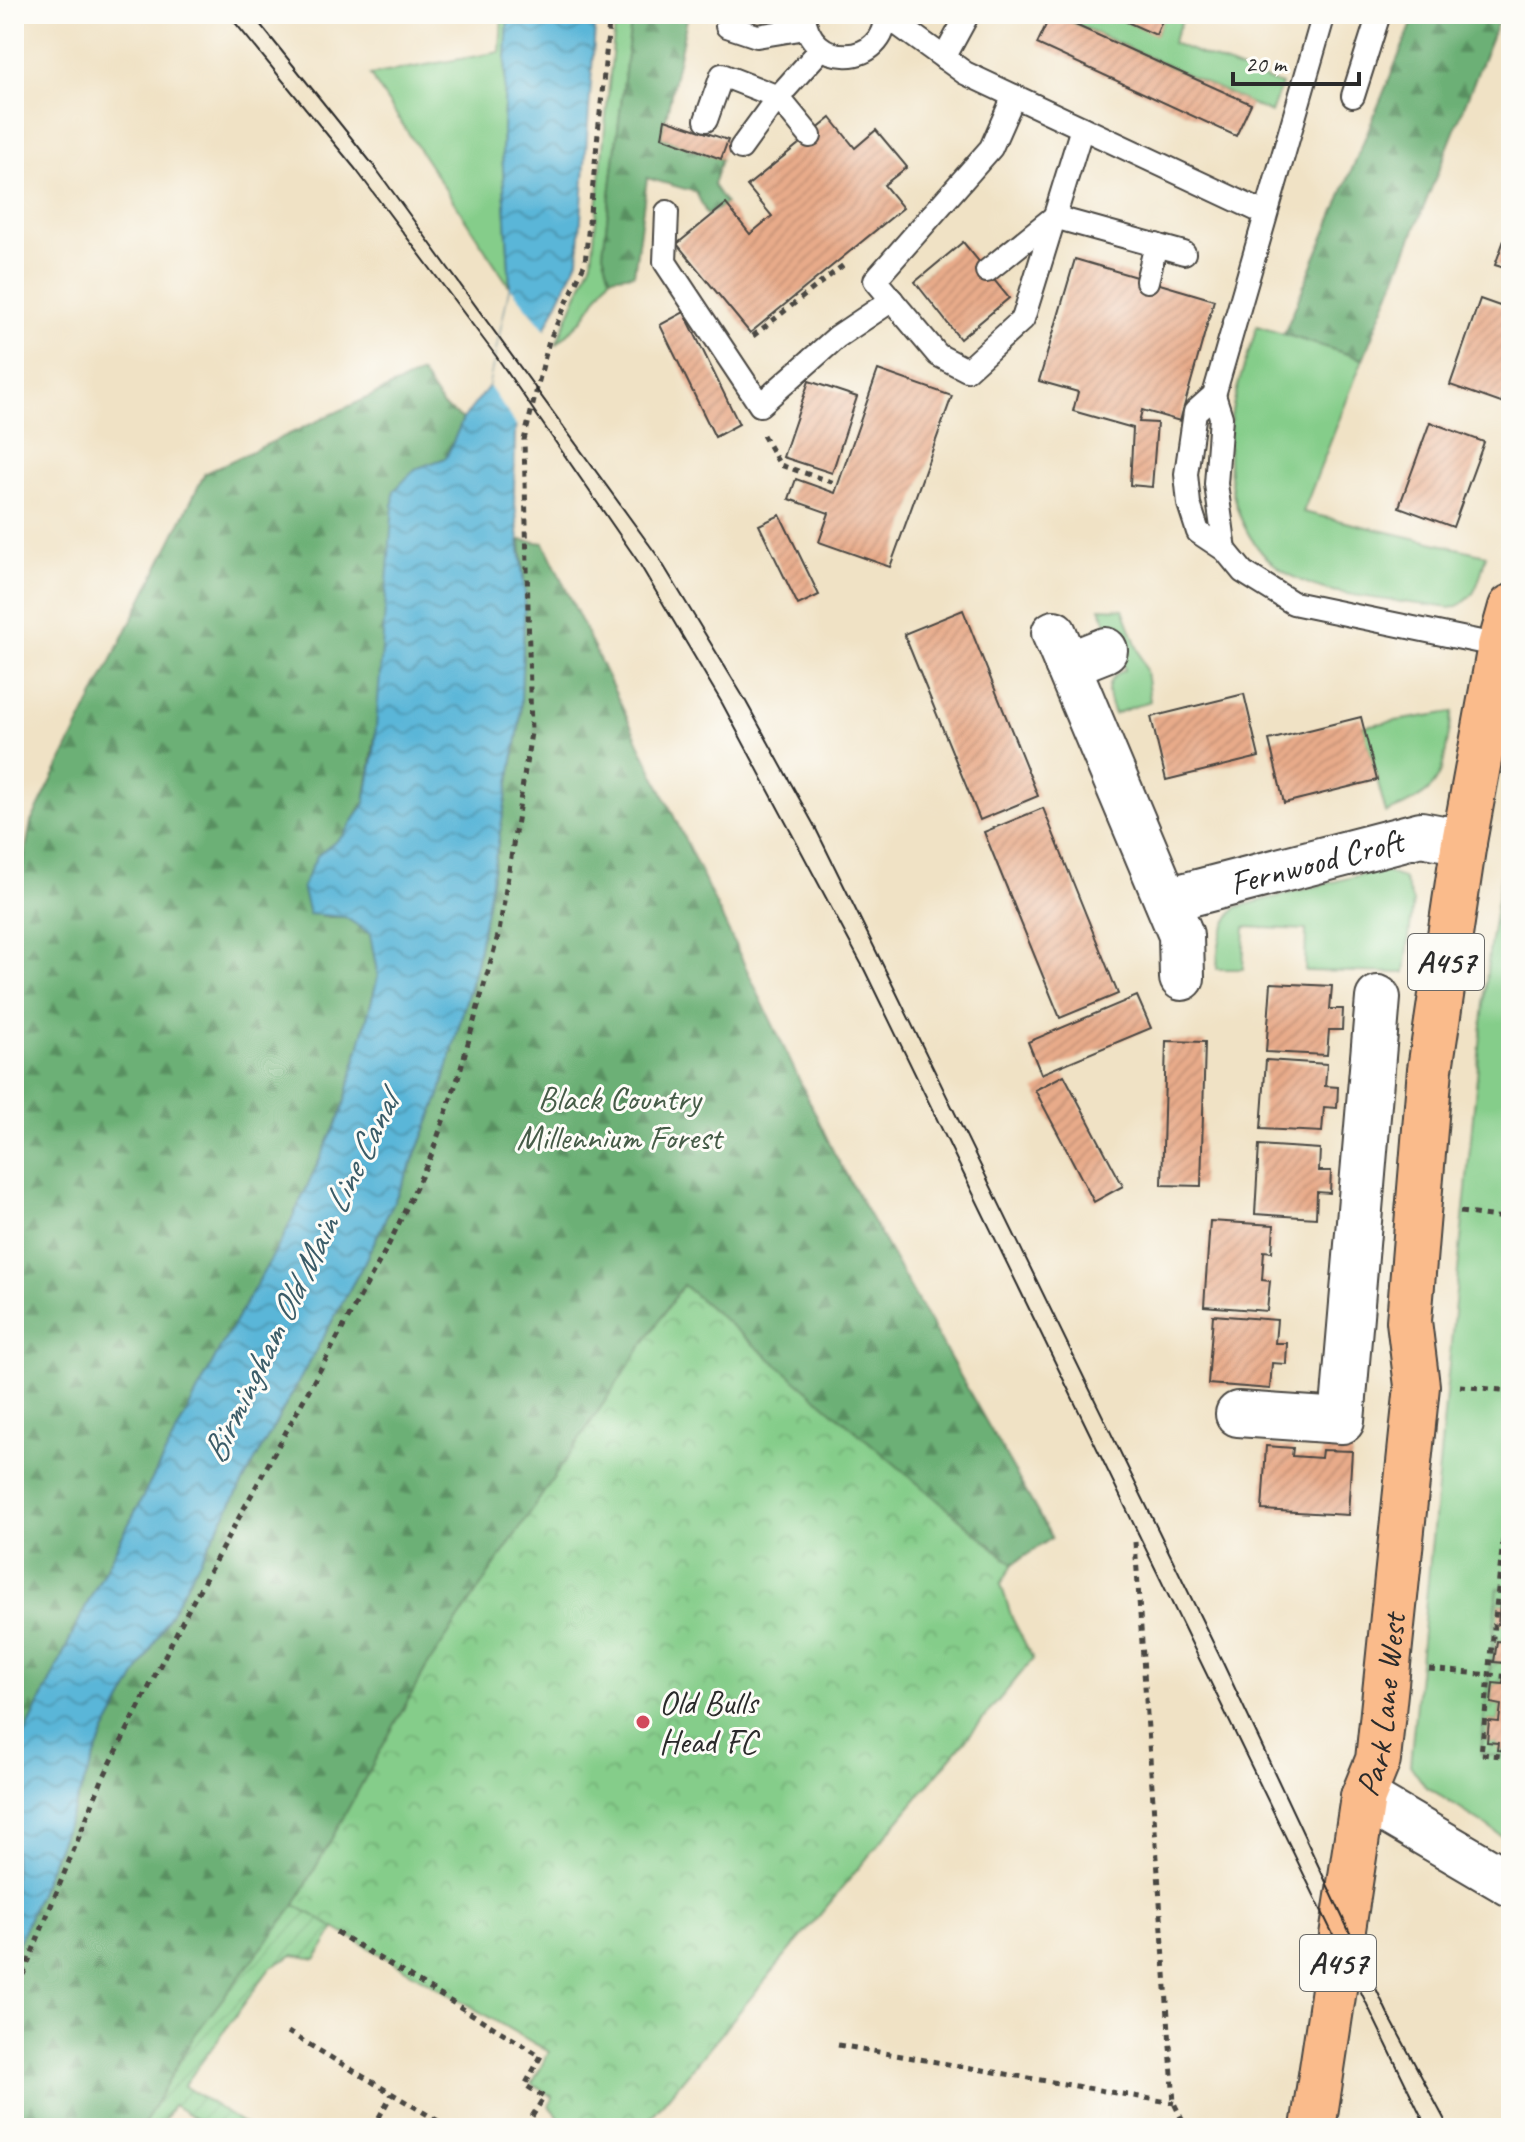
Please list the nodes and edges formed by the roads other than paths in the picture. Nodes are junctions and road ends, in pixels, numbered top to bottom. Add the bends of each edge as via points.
1 (968, 14) edge
2 (1324, 14) edge
3 (1379, 14) edge
4 (885, 15) edge
5 (805, 21) edge
6 (727, 26) dead end
7 (821, 49) junction
8 (944, 58) junction
9 (1014, 96) junction
10 (1353, 96) dead end
11 (778, 97) junction
12 (706, 120) dead end
13 (1082, 128) junction
14 (810, 136) dead end
15 (741, 148) dead end
16 (667, 212) dead end
17 (1264, 213) junction
18 (1054, 217) junction
19 (1156, 245) junction
20 (1184, 253) dead end
21 (987, 271) dead end
22 (1147, 281) dead end
23 (892, 300) junction
24 (1214, 395) junction
25 (1225, 550) junction
26 (1505, 627) edge
27 (1076, 649) dead end
28 (1499, 718) edge
29 (1464, 842) junction
30 (1167, 900) junction
31 (1182, 978) dead end
32 (1378, 998) dead end
33 (1372, 1064) junction
34 (1430, 1069) junction
35 (1351, 1318) junction
36 (1409, 1321) junction
37 (1238, 1414) dead end
38 (1363, 1797) junction
39 (1511, 1884) edge
40 (1313, 2128) edge

1 - 8 lane
2 - 17 lane
3 - 10 lane
4 - 7 lane via 880,36 859,54
4 - 8 lane
5 - 6 lane via 757,36
5 - 7 lane
7 - 11 lane
8 - 9 lane
9 - 13 lane
9 - 23 lane via 991,148 875,280
11 - 12 lane via 722,75
11 - 14 lane
11 - 15 lane
13 - 17 lane
13 - 18 lane
16 - 23 lane via 665,262 760,405 837,337
17 - 24 lane
18 - 19 lane
18 - 21 lane
18 - 23 lane via 1023,319 967,370 938,355
19 - 20 lane
19 - 22 lane
24 - 25 lane via 1221,417 1216,484
24 - 25 lane via 1195,412 1186,474 1198,532
25 - 26 lane via 1243,572 1293,603
26 - 28 main road, Park Lane West / A457
27 - 30 street
28 - 29 main road, Park Lane West / A457
29 - 30 street, Fernwood Croft via 1421,834
29 - 34 main road, Park Lane West / A457
30 - 31 street via 1181,935
32 - 33 street
33 - 34 street
33 - 35 street
34 - 36 main road, Park Lane West / A457
35 - 36 street
35 - 37 street via 1342,1421
36 - 38 main road, Park Lane West / A457 via 1387,1382 1350,1754
38 - 39 street
38 - 40 main road, A457

